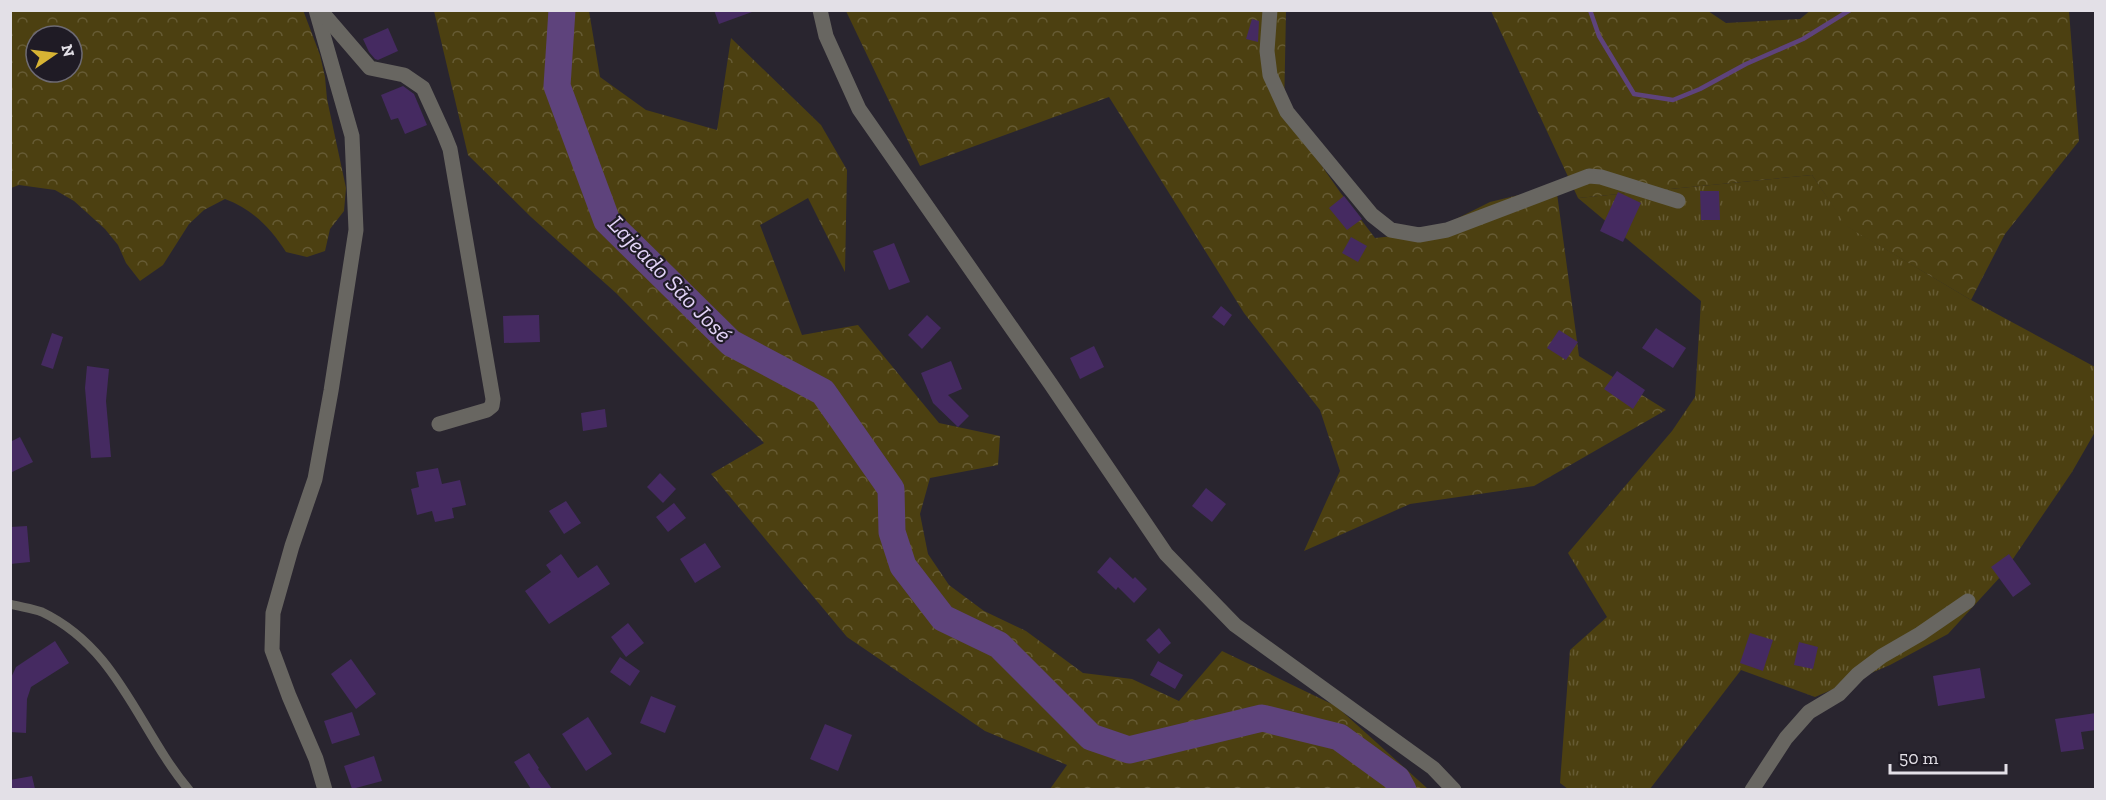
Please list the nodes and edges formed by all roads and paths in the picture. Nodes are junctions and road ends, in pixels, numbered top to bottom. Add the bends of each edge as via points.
1 (318, 10) edge
2 (820, 10) edge
3 (1270, 10) edge
4 (1678, 201) dead end
5 (439, 424) dead end
6 (1968, 601) dead end
7 (10, 604) edge
8 (189, 789) edge
9 (325, 789) edge
10 (1454, 789) edge
11 (1752, 789) edge

1 - 5 street via 370,68 404,75 423,88 450,149 493,399 487,410
1 - 9 street via 352,136 356,230 315,479 273,613 272,650
2 - 10 street via 826,36 860,109 1166,554 1236,625 1424,761
3 - 4 street via 1270,75 1287,112 1372,215 1391,230 1419,236 1447,230 1589,176
6 - 11 street via 1882,656 1839,694 1809,712 1786,738
7 - 8 lane via 40,611 77,633 115,674 173,770

